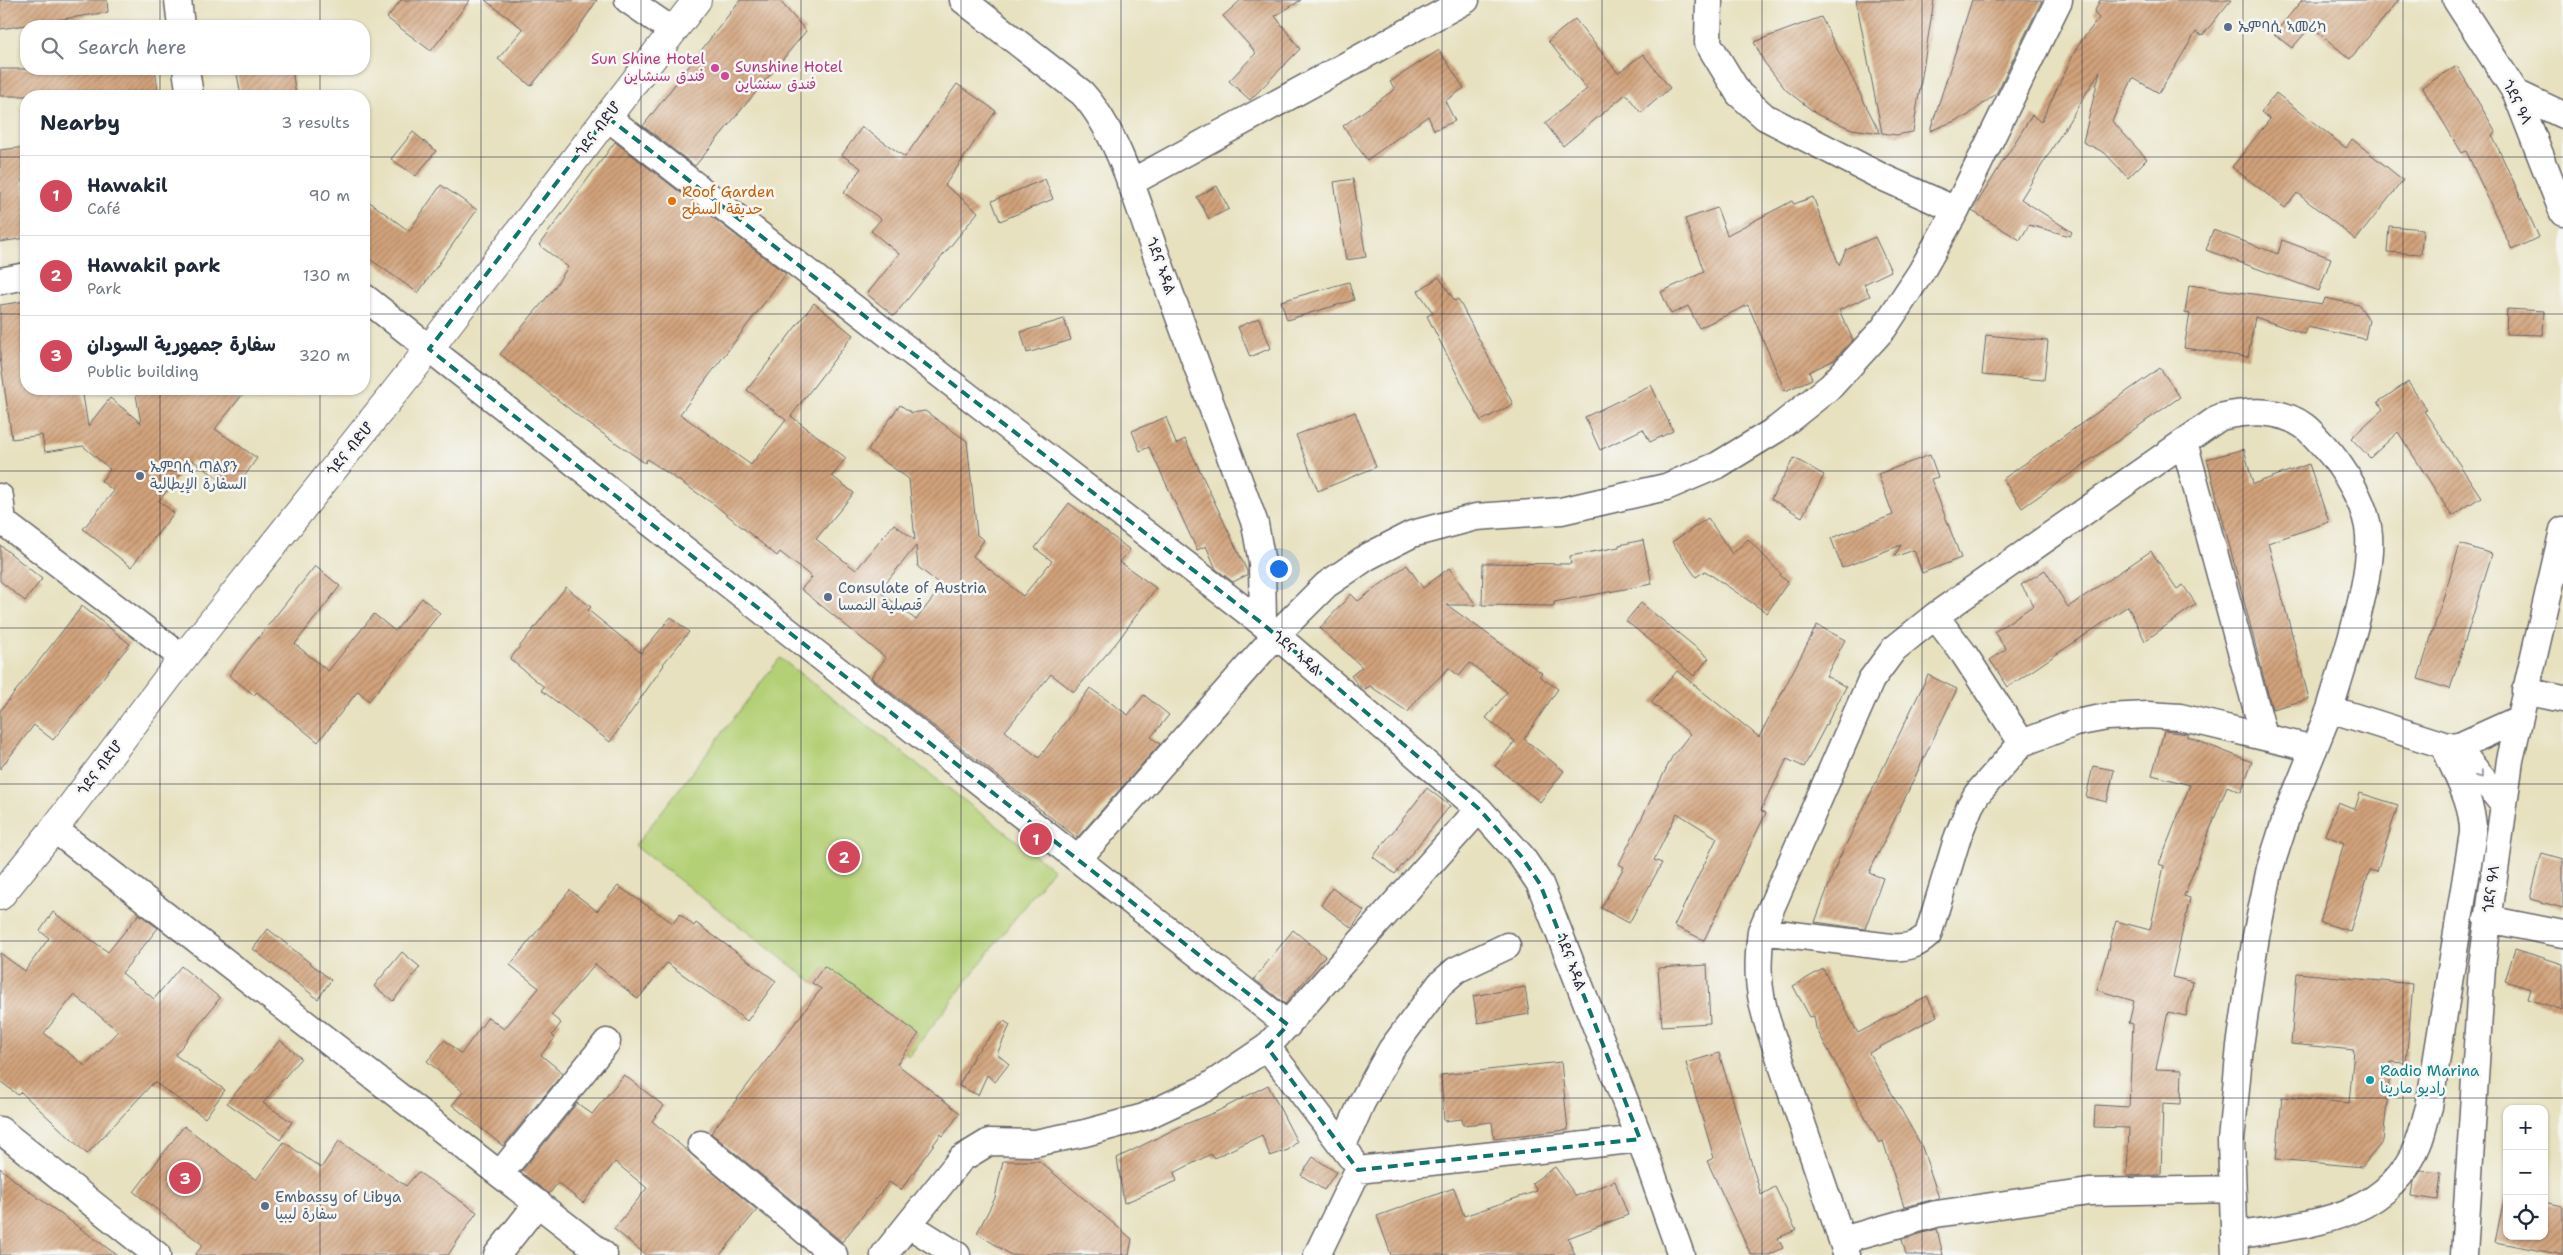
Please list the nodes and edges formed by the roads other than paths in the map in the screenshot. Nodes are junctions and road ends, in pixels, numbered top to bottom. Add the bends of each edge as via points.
1 (178, 0) edge
2 (628, 0) edge
3 (697, 0) edge
4 (963, 0) edge
5 (1466, 0) edge
6 (1709, 0) edge
7 (2059, 0) edge
8 (2456, 0) edge
9 (180, 20) edge
10 (673, 31) junction
11 (187, 75) edge
12 (189, 90) edge
13 (2516, 93) junction
14 (607, 116) junction
15 (2563, 116) edge
16 (1130, 183) junction
17 (1956, 210) junction
18 (2563, 212) edge
19 (20, 277) edge
20 (0, 281) edge
21 (370, 302) edge
22 (429, 349) junction
23 (2184, 442) junction
24 (1, 514) edge
25 (2563, 530) edge
26 (1935, 616) junction
27 (1270, 629) junction
28 (183, 658) junction
29 (2525, 691) junction
30 (2563, 699) edge
31 (2330, 709) junction
32 (2519, 719) junction
33 (2264, 736) junction
34 (2022, 743) junction
35 (2451, 746) junction
36 (2314, 749) junction
37 (2503, 804) junction
38 (1479, 809) junction
39 (54, 829) junction
40 (1078, 859) junction
41 (0, 896) edge
42 (2487, 919) junction
43 (1761, 931) junction
44 (2563, 934) edge
45 (1507, 946) dead end
46 (1288, 1025) junction
47 (607, 1042) dead end
48 (1267, 1047) junction
49 (0, 1130) edge
50 (1640, 1139) junction
51 (701, 1144) dead end
52 (1343, 1145) junction
53 (1358, 1170) junction
54 (500, 1174) junction
55 (2232, 1189) junction
56 (538, 1203) junction
57 (909, 1226) junction
58 (2234, 1246) edge
59 (1844, 1248) edge
60 (157, 1255) edge
61 (497, 1255) edge
62 (604, 1255) edge
63 (834, 1255) edge
64 (884, 1255) edge
65 (957, 1255) edge
66 (1317, 1255) edge
67 (1681, 1255) edge
68 (2464, 1255) edge

1 - 9 street
2 - 10 street
3 - 10 main road, ጎደና ብድሆ
4 - 16 street, ጎደና ኣዳል via 1082,93 1095,107
5 - 16 street
6 - 17 street via 1708,43 1739,94 1765,117 1874,174
7 - 17 street
8 - 13 street, ጎደና ዓላ
10 - 14 main road, ጎደና ብድሆ
11 - 12 street
13 - 15 street
13 - 18 street, ጎደና ዓላ
14 - 22 main road, ጎደና ብድሆ
14 - 27 street
16 - 27 street, ጎደና ኣዳል via 1255,524
17 - 27 street via 1884,328 1831,386 1768,434 1718,465 1666,486 1561,510 1476,517 1412,534 1367,557
19 - 20 street
21 - 22 street
22 - 28 main road, ጎደና ብድሆ
22 - 40 street
23 - 26 street
23 - 31 street via 2220,417 2247,411 2278,414 2304,426 2340,463 2358,496 2369,534 2364,584
23 - 33 street
24 - 28 street
25 - 29 street, ጎደና ዓላ
26 - 34 street
26 - 43 street via 1894,649 1871,680
27 - 38 street, ጎደና ኣዳል
27 - 40 street
28 - 39 main road, ጎደና ብድሆ
29 - 30 street
29 - 32 street, ጎደና ዓላ
31 - 35 street
31 - 36 street
32 - 35 street
32 - 37 street, ጎደና ዓላ
33 - 34 street via 2180,717 2148,715 2106,717 2076,723
33 - 36 street
34 - 43 street via 1970,806 1928,935 1918,944 1891,947
35 -> 37 street
35 - 58 street via 2473,819 2473,833 2428,1107 2418,1144 2390,1186 2357,1210 2332,1220
36 - 55 street via 2270,868 2256,936 2240,1046 2232,1141
37 - 42 street, ጎደና ዓላ
38 - 46 street
38 - 50 street, ጎደና ኣዳል via 1521,856 1540,884
39 - 41 main road, ጎደና ብድሆ
39 - 54 street
40 - 46 street
42 - 44 street
42 - 68 street, ጎደና ዓላ
43 - 59 street via 1757,964 1759,994
45 - 52 street via 1456,970 1440,984 1391,1050
46 - 48 street
47 - 54 street
48 - 52 street
48 - 57 street via 1206,1088 1144,1118 1034,1143 989,1142 961,1159
49 - 60 street
50 - 53 street
50 - 67 street, ጎደና ኣዳል
51 - 63 street
52 - 53 street
53 - 66 street
54 - 56 street
55 - 58 street
55 - 59 street via 2088,1192 1936,1214
56 - 61 street
56 - 62 street
57 - 64 street
57 - 65 street

